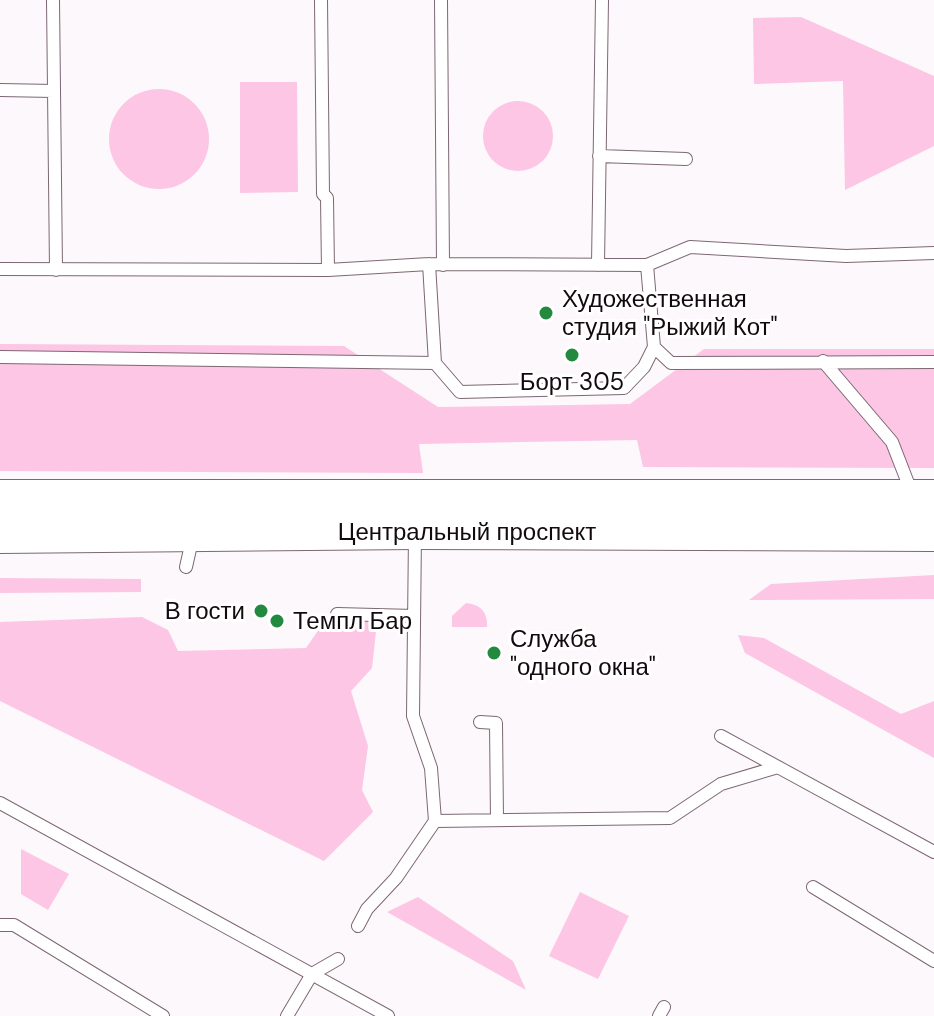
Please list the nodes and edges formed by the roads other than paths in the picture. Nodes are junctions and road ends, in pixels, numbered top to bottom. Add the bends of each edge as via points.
1 (53, 0) edge
2 (321, 0) edge
3 (441, 0) edge
4 (602, 0) edge
5 (0, 90) edge
6 (54, 91) junction
7 (599, 156) junction
8 (686, 159) dead end
9 (934, 253) edge
10 (429, 264) junction
11 (443, 265) junction
12 (598, 265) junction
13 (647, 265) junction
14 (0, 269) edge
15 (56, 270) junction
16 (328, 270) junction
17 (654, 347) junction
18 (0, 357) edge
19 (823, 361) junction
20 (934, 362) edge
21 (435, 363) junction
22 (0, 499) edge
23 (924, 499) edge
24 (415, 530) junction
25 (934, 532) edge
26 (0, 534) edge
27 (337, 614) dead end
28 (414, 616) junction
29 (480, 722) dead end
30 (721, 736) dead end
31 (778, 767) junction
32 (0, 803) edge
33 (497, 820) junction
34 (435, 821) junction
35 (934, 852) edge
36 (813, 887) dead end
37 (0, 925) edge
38 (358, 926) dead end
39 (338, 959) dead end
40 (934, 961) edge
41 (312, 974) junction
42 (163, 1016) edge
43 (287, 1016) edge
44 (388, 1016) edge

1 - 6 lane
2 - 16 lane
3 - 11 lane
4 - 7 lane
5 - 6 lane
6 - 15 lane
7 - 8 lane
7 - 12 lane
9 - 13 lane via 846,256 690,247
10 - 11 lane
10 - 16 lane
10 - 21 lane
11 - 12 lane
12 - 13 lane
13 - 17 lane
14 - 15 lane
15 - 16 lane
17 - 19 lane via 671,363
17 - 21 lane via 624,388 460,392
18 - 21 lane
19 - 20 lane
19 - 23 lane via 892,442
22 - 23 main road, Центральный проспект
24 - 25 main road, Центральный проспект
24 - 26 main road, Центральный проспект via 190,550
24 - 28 lane
27 - 28 lane
28 - 34 lane via 413,716 431,768
29 - 33 lane via 496,723
30 - 31 lane
31 - 33 lane via 721,784 670,818
31 - 35 lane
32 - 41 lane
33 - 34 lane
34 - 38 lane
36 - 40 lane
37 - 42 lane via 14,925
39 - 41 lane
41 - 43 lane
41 - 44 lane

